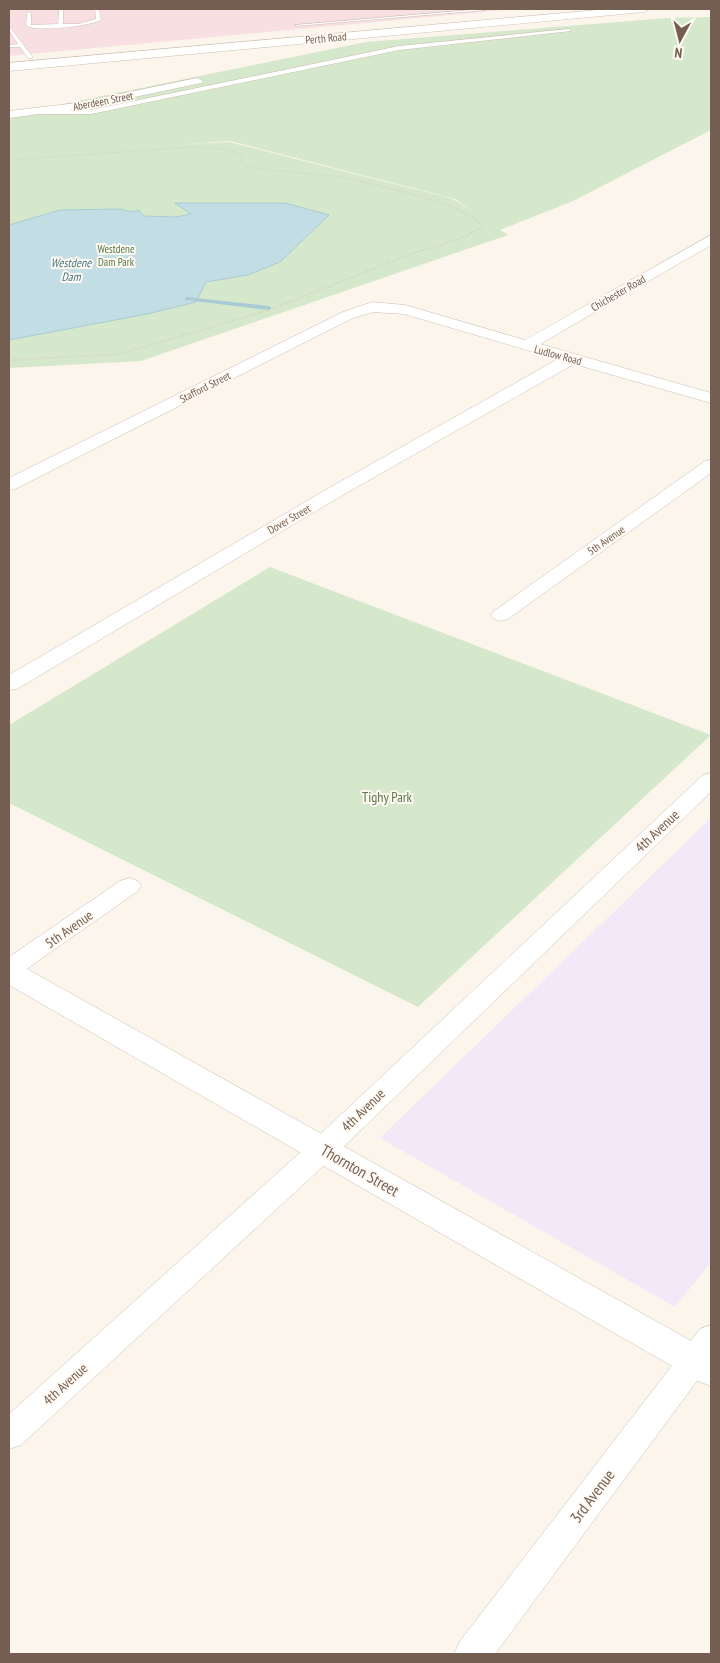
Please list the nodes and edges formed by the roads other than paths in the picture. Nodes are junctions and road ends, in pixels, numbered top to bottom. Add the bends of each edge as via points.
1 (14, 9) edge
2 (61, 9) edge
3 (97, 9) edge
4 (409, 9) edge
5 (564, 9) edge
6 (614, 9) edge
7 (644, 9) edge
8 (9, 10) edge
9 (484, 10) edge
10 (29, 12) dead end
11 (414, 16) junction
12 (297, 25) dead end
13 (9, 27) edge
14 (60, 27) junction
15 (569, 30) dead end
16 (11, 34) edge
17 (21, 45) junction
18 (9, 46) edge
19 (30, 57) junction
20 (9, 59) edge
21 (9, 65) edge
22 (197, 81) dead end
23 (42, 112) junction
24 (9, 115) edge
25 (711, 239) edge
26 (405, 310) joint
27 (525, 346) junction
28 (572, 358) junction
29 (711, 398) edge
30 (711, 465) edge
31 (9, 485) edge
32 (500, 615) dead end
33 (9, 684) edge
34 (711, 780) edge
35 (129, 886) dead end
36 (9, 971) edge
37 (323, 1149) junction
38 (706, 1357) edge
39 (9, 1434) edge
40 (473, 1654) edge

1 - 8 lane
2 - 14 lane
3 - 14 lane via 99,20
4 - 11 lane
5 - 19 main road, Perth Road
6 - 21 lane
7 - 21 main road, Perth Road
9 - 11 lane
10 - 14 lane via 30,27
11 - 12 lane
13 - 16 lane
15 - 23 lane via 399,48 91,112
16 - 17 lane
17 - 18 lane
17 - 19 lane
19 - 20 main road, Perth Road
22 - 23 street, Aberdeen Street
23 - 24 street, Aberdeen Street
25 - 27 street, Chichester Road
26 - 27 street, Ludlow Road
26 - 31 street, Stafford Street via 386,307 361,309
27 - 28 street, Ludlow Road
28 - 29 street, Ludlow Road
28 - 33 street, Dover Street via 342,488
30 - 32 street, 5th Avenue
34 - 37 street, 4th Avenue
35 - 36 street, 5th Avenue
36 - 37 main road, Thornton Street
37 - 38 main road, Thornton Street
37 - 39 street, 4th Avenue
38 - 40 street, 3rd Avenue

